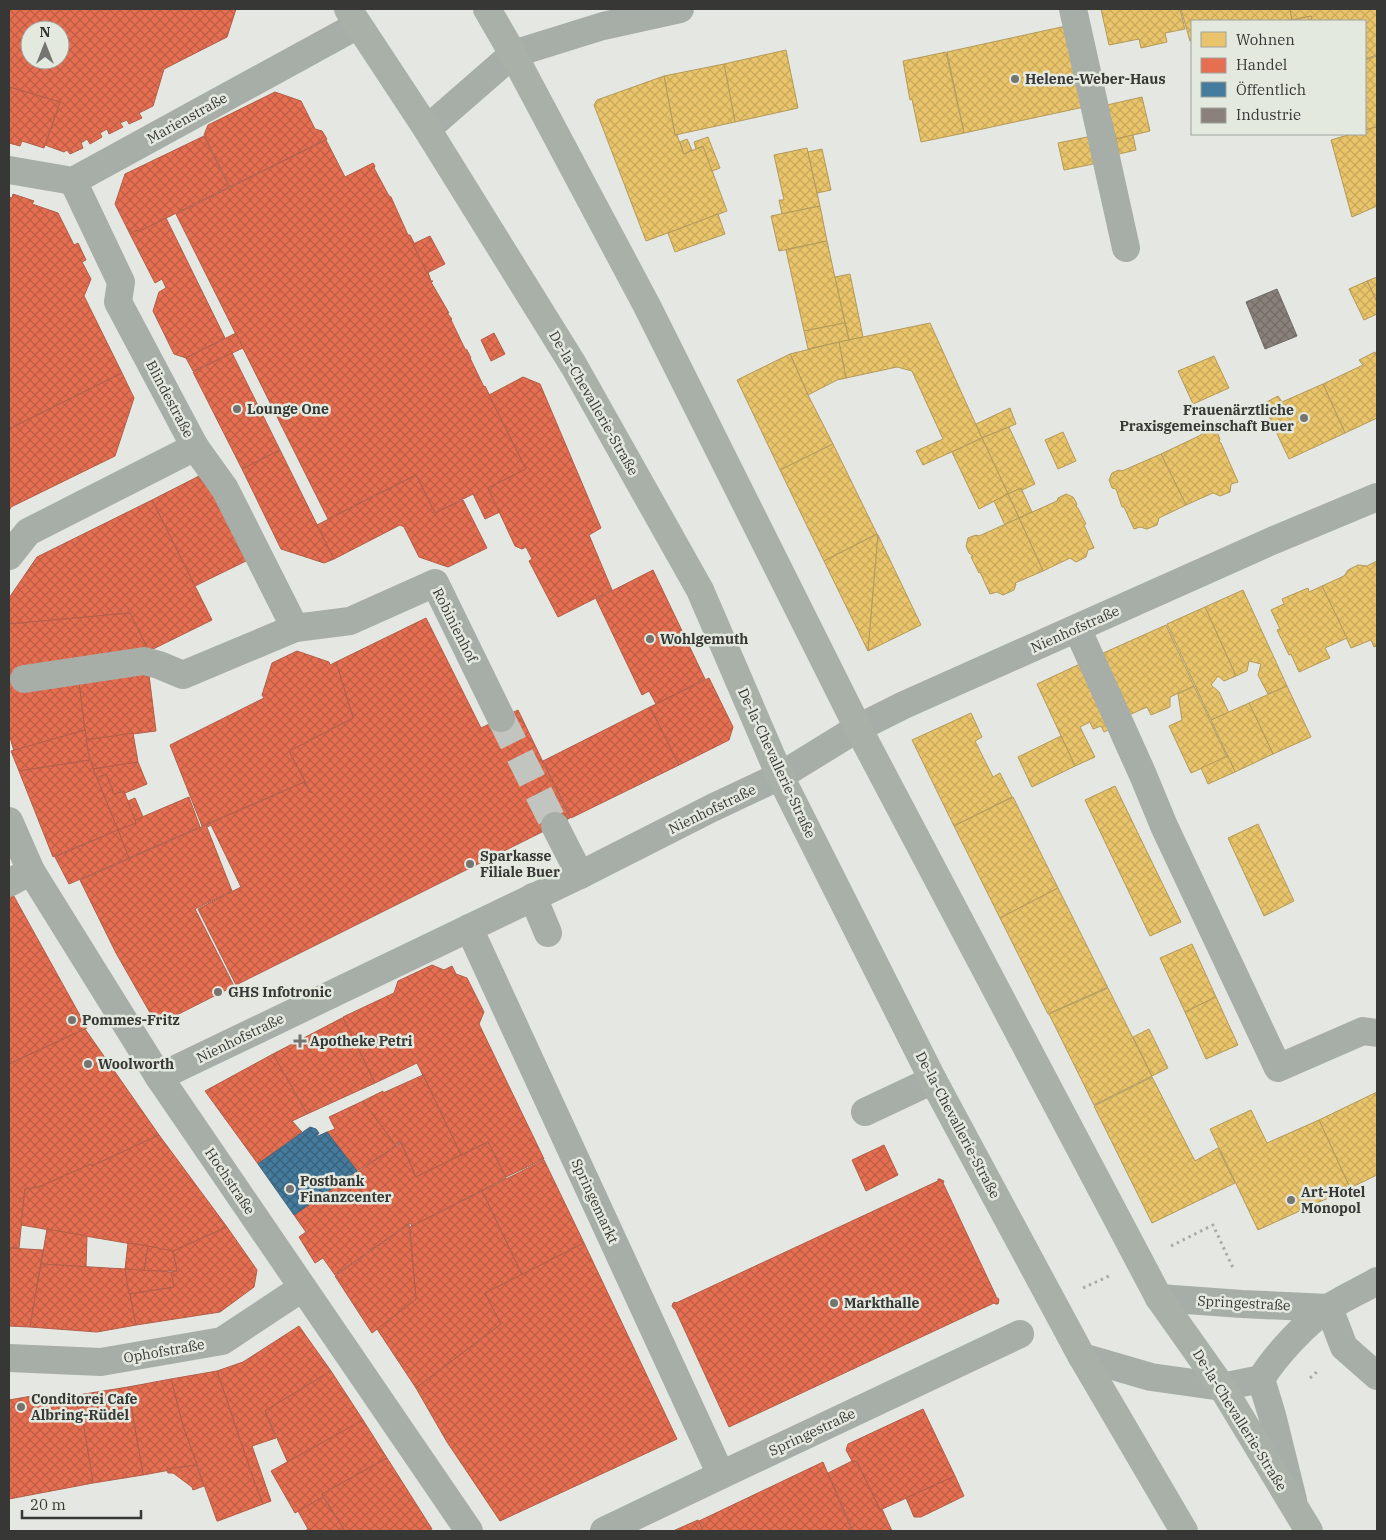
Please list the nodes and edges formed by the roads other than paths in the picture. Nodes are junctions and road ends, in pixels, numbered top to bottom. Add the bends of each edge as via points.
1 (487, 9) edge
2 (680, 9) edge
3 (1073, 9) edge
4 (353, 17) edge
5 (513, 54) junction
6 (427, 129) junction
7 (9, 170) edge
8 (73, 181) junction
9 (1126, 248) dead end
10 (195, 447) junction
11 (1377, 497) edge
12 (9, 556) edge
13 (295, 628) junction
14 (1077, 628) junction
15 (24, 679) dead end
16 (502, 718) tunnel mouth
17 (858, 728) junction
18 (780, 776) junction
19 (9, 820) edge
20 (555, 826) tunnel mouth
21 (580, 875) junction
22 (20, 877) edge
23 (533, 897) junction
24 (469, 928) junction
25 (548, 933) dead end
26 (1377, 1033) edge
27 (159, 1078) junction
28 (933, 1080) junction
29 (865, 1112) dead end
30 (1377, 1281) edge
31 (302, 1288) junction
32 (1159, 1298) junction
33 (1328, 1308) junction
34 (1020, 1334) dead end
35 (1082, 1357) junction
36 (9, 1358) edge
37 (1377, 1376) edge
38 (1260, 1379) junction
39 (1222, 1386) junction
40 (721, 1475) junction
41 (1295, 1508) junction
42 (469, 1531) edge
43 (604, 1531) edge
44 (1184, 1531) edge
45 (1309, 1531) edge

1 - 5 main road, De-la-Chevallerie-Straße
2 - 5 street via 604,26
3 - 9 street
4 - 6 main road, De-la-Chevallerie-Straße
4 - 8 street, Marienstraße
5 - 6 street
5 - 17 main road, De-la-Chevallerie-Straße via 647,306
6 - 18 main road, De-la-Chevallerie-Straße via 574,366 700,590
7 - 8 street
8 - 10 street, Blindestraße via 121,282 118,302
10 - 12 street, Blindestraße via 28,532
10 - 13 street via 224,489
11 - 14 street, Nienhofstraße
13 - 15 street, Robinienhof via 183,675 144,661
13 - 16 street, Robinienhof via 350,621 435,583
14 - 17 street, Nienhofstraße
14 - 26 street via 1164,826 1278,1068 1363,1032
17 - 18 street, Nienhofstraße
17 - 32 main road, De-la-Chevallerie-Straße
18 - 21 street, Nienhofstraße
18 - 28 main road, De-la-Chevallerie-Straße
19 - 22 street, Hochstraße
20 - 21 street
21 - 23 street, Nienhofstraße
22 - 27 street, Hochstraße
23 - 24 street, Nienhofstraße
23 - 25 street
24 - 27 street, Nienhofstraße
24 - 40 street, Springemarkt
27 - 31 street, Hochstraße
28 - 29 street
28 - 35 main road, De-la-Chevallerie-Straße
30 - 33 street, Springestraße
31 - 36 street, Ophofstraße via 222,1341 101,1362
31 - 42 street, Hochstraße
32 - 33 street, Springestraße
32 - 39 main road, De-la-Chevallerie-Straße
33 - 37 street via 1344,1347
33 - 38 street, Springestraße via 1306,1326
34 - 40 street, Springestraße
35 - 39 street via 1151,1377
35 - 44 main road, De-la-Chevallerie-Straße
38 - 39 street
38 - 41 street
39 - 41 main road, De-la-Chevallerie-Straße
40 - 43 street, Springestraße
41 - 45 main road, De-la-Chevallerie-Straße

